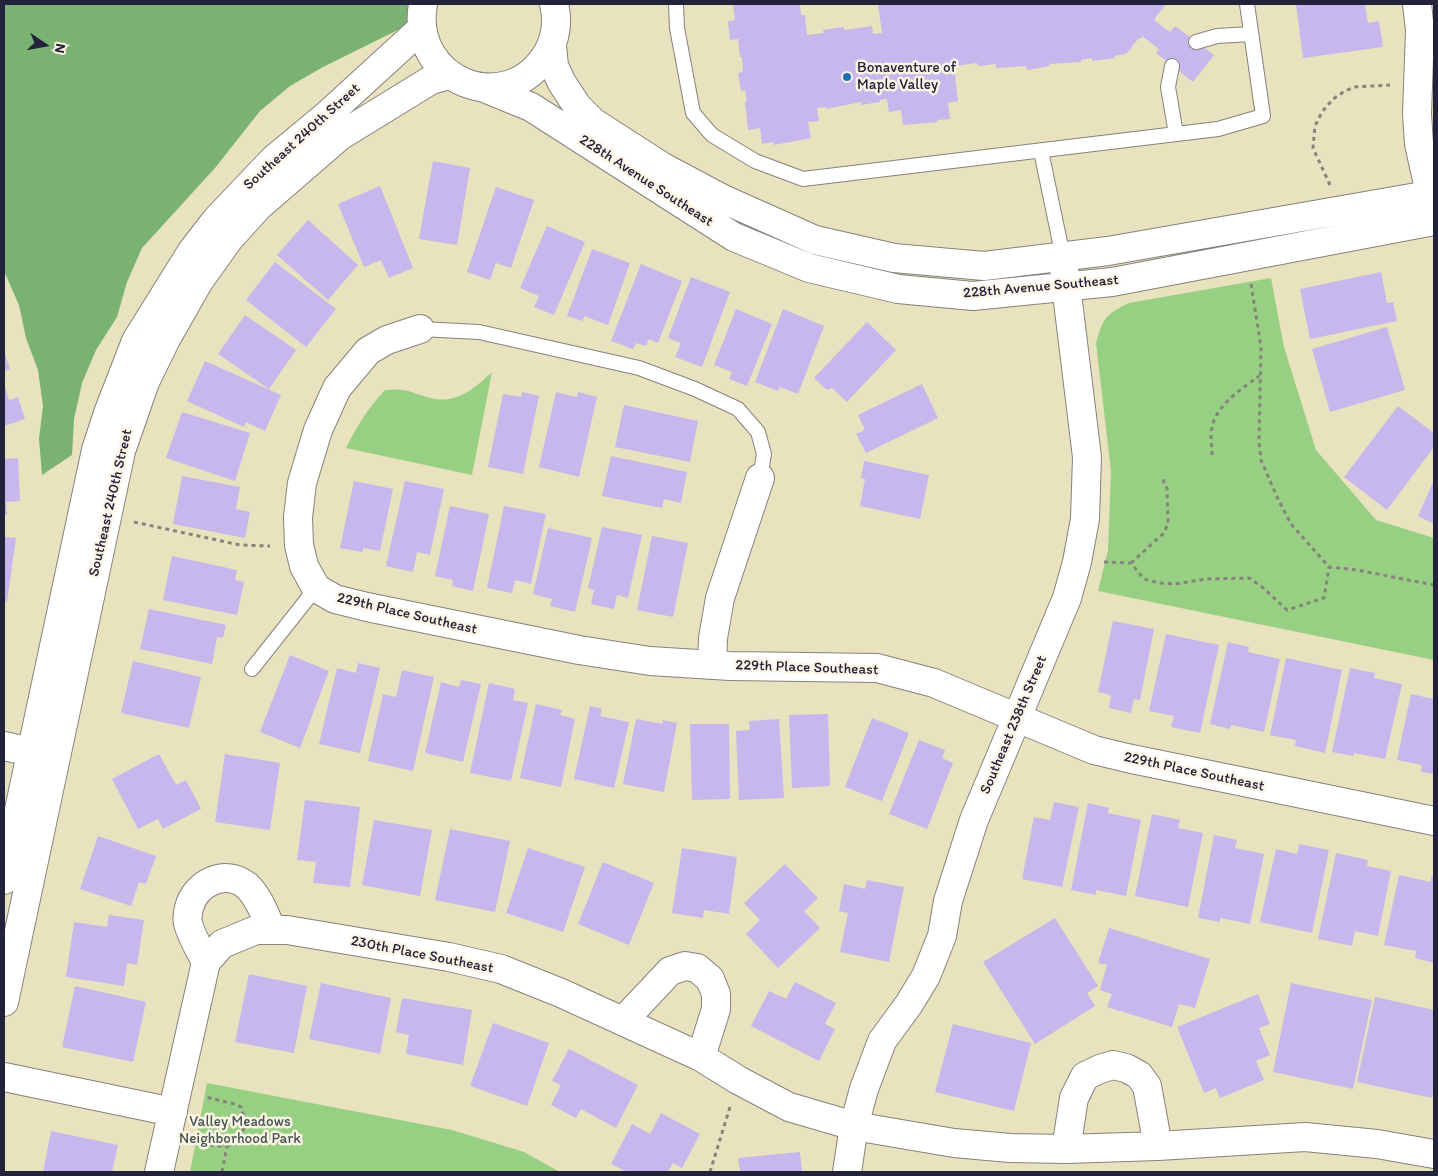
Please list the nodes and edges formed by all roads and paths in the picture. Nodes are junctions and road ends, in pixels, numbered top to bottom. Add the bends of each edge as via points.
1 (676, 4) edge
2 (1247, 4) edge
3 (557, 7) edge
4 (422, 16) edge
5 (1424, 21) edge
6 (1251, 34) junction
7 (1196, 42) dead end
8 (552, 46) junction
9 (1172, 66) dead end
10 (449, 75) junction
11 (1418, 84) junction
12 (482, 87) junction
13 (1176, 134) junction
14 (1041, 150) junction
15 (1433, 200) edge
16 (1339, 210) junction
17 (1434, 221) edge
18 (1246, 256) junction
19 (1063, 258) junction
20 (1067, 287) junction
21 (420, 329) joint
22 (1260, 376) junction
23 (1212, 455) dead end
24 (760, 478) joint
25 (1162, 478) dead end
26 (107, 516) junction
27 (299, 545) junction
28 (1077, 562) junction
29 (1131, 563) junction
30 (1328, 567) junction
31 (1434, 585) edge
32 (316, 588) junction
33 (712, 665) junction
34 (252, 669) dead end
35 (1017, 718) junction
36 (4, 746) edge
37 (43, 755) junction
38 (1434, 821) edge
39 (4, 880) edge
40 (272, 930) junction
41 (206, 962) junction
42 (4, 1002) edge
43 (622, 1021) junction
44 (701, 1057) junction
45 (4, 1077) edge
46 (738, 1080) junction
47 (173, 1113) junction
48 (854, 1126) junction
49 (227, 1146) junction
50 (1158, 1146) junction
51 (1066, 1149) junction
52 (1434, 1154) edge
53 (159, 1172) edge
54 (222, 1172) edge
55 (710, 1172) edge
56 (847, 1172) edge

1 - 14 lane via 677,28 693,113 712,135 754,161 804,179
2 - 6 lane
3 - 8 street
4 - 10 street via 426,47
4 - 37 street, Southeast 240th Street via 327,115 274,159 216,220 192,251 136,341 96,450
5 - 11 street
6 - 7 lane via 1217,36
6 - 13 lane via 1263,116 1218,129
8 - 12 street via 532,72 521,79 496,87
8 - 19 street, 228th Avenue Southeast via 554,66 562,84 593,122 663,167 815,240 894,258 984,266
9 - 13 lane via 1168,87
10 - 12 street, 228th Avenue Southeast
10 - 26 street, Southeast 240th Street via 431,80 340,136 258,207 229,239 199,281 145,382 120,451
11 - 15 street via 1419,144
11 - 16 path via 1355,87 1333,99 1322,112 1315,126 1313,148
12 - 20 street, 228th Avenue Southeast via 531,107 734,237 809,268 898,289 973,296
13 - 14 lane
14 - 19 lane
15 - 16 street, 228th Avenue Southeast
16 - 19 street, 228th Avenue Southeast
17 - 18 street, 228th Avenue Southeast
18 - 20 street, 228th Avenue Southeast via 1112,282
18 - 22 path via 1261,347
19 - 20 street, Southeast 238th Street
20 - 28 street, Southeast 238th Street via 1087,457 1085,519
21 - 24 lane via 479,332 639,368 694,389 738,409 758,432 764,454
21 - 27 street via 387,340 368,351 337,388 318,430 302,483
22 - 23 path via 1219,411 1212,427
22 - 30 path via 1261,460 1291,524
24 - 33 street via 720,598
25 - 29 path via 1167,488 1168,523 1164,533
26 - 27 path via 240,544
26 - 37 street, Southeast 240th Street
27 - 32 street via 304,566
28 - 29 path
28 - 35 street, Southeast 238th Street via 1067,598
29 - 30 path via 1144,579 1159,582 1176,584 1206,579 1249,578 1287,610 1324,598
30 - 31 path
32 - 33 street, 229th Place Southeast via 335,599 366,607 579,650 650,662
32 - 34 lane
33 - 35 street, 229th Place Southeast via 877,668 934,683
35 - 38 street, 229th Place Southeast via 1094,750
35 - 48 street, Southeast 238th Street via 974,820 948,901 942,936 926,976 882,1041
36 - 37 street
37 - 39 street, Southeast 240th Street
37 - 42 street, Southeast 240th Street
40 - 41 street, 230th Place Southeast via 256,930 222,944
40 - 41 street via 256,896 246,885 221,878 210,882 192,898 187,922
40 - 43 street, 230th Place Southeast via 449,957 501,969
41 - 47 street
43 - 44 street, 230th Place Southeast
43 - 44 street via 670,971 685,966 697,968 710,979 716,994 716,1008
44 - 46 street, 230th Place Southeast
45 - 47 street
46 - 48 street, 230th Place Southeast via 789,1107
46 - 55 path
47 - 49 path
47 - 49 path via 235,1104 241,1107 242,1135
47 - 53 street
48 - 51 street, 230th Place Southeast via 954,1144
48 - 56 street, Southeast 238th Street
49 - 54 path
50 - 51 street, 230th Place Southeast
50 - 51 street via 1147,1086 1126,1068 1113,1065 1085,1076 1074,1098
50 - 52 street, 230th Place Southeast via 1305,1137

